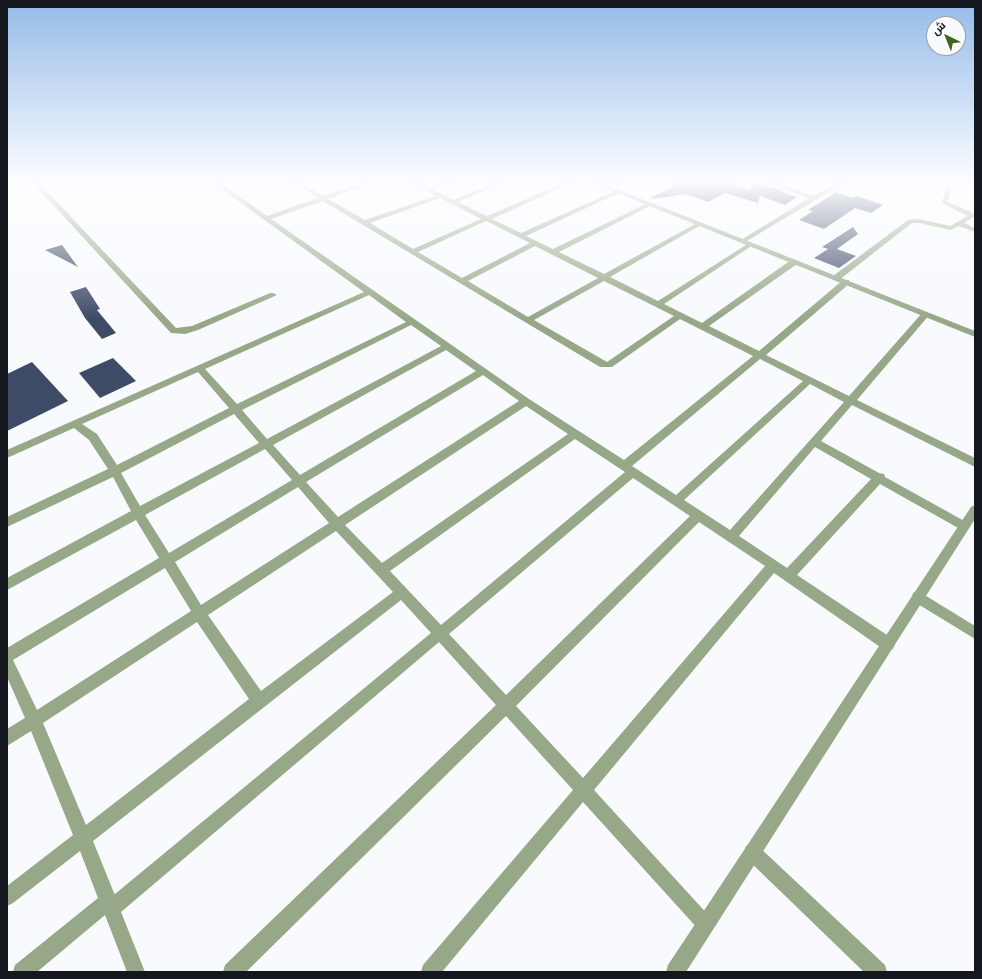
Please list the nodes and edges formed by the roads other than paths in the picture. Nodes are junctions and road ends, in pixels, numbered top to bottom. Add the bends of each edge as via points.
1 (78, 228) edge
2 (280, 228) edge
3 (372, 228) edge
4 (467, 228) edge
5 (504, 228) edge
6 (538, 228) edge
7 (602, 228) edge
8 (692, 228) edge
9 (709, 228) edge
10 (765, 228) edge
11 (901, 228) edge
12 (520, 236) junction
13 (743, 241) junction
14 (536, 243) junction
15 (751, 244) junction
16 (413, 251) junction
17 (553, 252) junction
18 (794, 262) junction
19 (604, 277) junction
20 (836, 278) junction
21 (462, 282) junction
22 (846, 282) junction
23 (370, 292) junction
24 (273, 295) dead end
25 (659, 304) junction
26 (680, 314) junction
27 (926, 314) junction
28 (527, 321) junction
29 (412, 322) junction
30 (704, 326) junction
31 (975, 334) edge
32 (447, 346) junction
33 (760, 355) junction
34 (200, 368) junction
35 (483, 371) junction
36 (808, 380) junction
37 (851, 400) junction
38 (526, 401) junction
39 (236, 409) junction
40 (75, 424) junction
41 (576, 433) junction
42 (814, 442) junction
43 (266, 444) junction
44 (7, 454) edge
45 (975, 463) edge
46 (628, 469) junction
47 (115, 470) junction
48 (880, 477) junction
49 (300, 481) junction
50 (676, 501) junction
51 (975, 510) edge
52 (138, 513) junction
53 (698, 515) junction
54 (7, 522) edge
55 (338, 524) junction
56 (964, 526) junction
57 (731, 537) junction
58 (167, 559) junction
59 (773, 565) junction
60 (382, 570) junction
61 (788, 576) junction
62 (7, 584) edge
63 (402, 592) junction
64 (918, 597) junction
65 (199, 613) junction
66 (440, 633) junction
67 (975, 633) edge
68 (888, 644) junction
69 (7, 656) edge
70 (7, 662) edge
71 (259, 701) junction
72 (506, 706) junction
73 (34, 720) junction
74 (7, 738) edge
75 (585, 791) junction
76 (83, 838) junction
77 (752, 852) junction
78 (7, 897) edge
79 (110, 904) junction
80 (705, 924) junction
81 (22, 972) edge
82 (136, 972) edge
83 (232, 972) edge
84 (430, 972) edge
85 (675, 972) edge
86 (878, 972) edge

1 - 24 street via 174,331 195,328
2 - 23 street
3 - 16 street
4 - 16 street
5 - 12 street
6 - 12 street
7 - 17 street
8 - 19 street
9 - 13 street
10 - 13 street
11 - 20 street
12 - 14 street
13 - 15 street
14 - 17 street
14 - 21 street
15 - 18 street
15 - 25 street
16 - 21 street
17 - 19 street
18 - 20 street
18 - 30 street
19 - 25 street
19 - 28 street
20 - 22 street
21 - 28 street
22 - 27 street
22 - 33 street
23 - 29 street
23 - 34 street
25 - 26 street
26 - 28 street via 606,366
26 - 30 street
27 - 31 street
27 - 37 street
29 - 32 street
29 - 39 street
30 - 33 street
32 - 35 street
32 - 43 street
33 - 36 street
33 - 46 street
34 - 39 street
34 - 40 street
35 - 38 street
35 - 49 street
36 - 37 street
36 - 50 street
37 - 42 street
37 - 45 street
38 - 41 street
38 - 55 street
39 - 43 street
39 - 47 street
40 - 44 street
40 - 47 street via 93,437
41 - 46 street
41 - 60 street
42 - 48 street
42 - 57 street
43 - 49 street
43 - 52 street
46 - 50 street
46 - 66 street
47 - 52 street
47 - 54 street
48 - 56 street
48 - 61 street
49 - 55 street
49 - 58 street
50 - 53 street
51 - 56 street
52 - 58 street
52 - 62 street
53 - 57 street
53 - 72 street
55 - 60 street
55 - 65 street
56 - 64 street
57 - 59 street
58 - 65 street
58 - 69 street
59 - 61 street
59 - 75 street
60 - 63 street
61 - 68 street
63 - 66 street
63 - 71 street
64 - 67 street
64 - 68 street
65 - 71 street
65 - 73 street
66 - 72 street
66 - 79 street
68 - 77 street
70 - 73 street
71 - 76 street
72 - 75 street
72 - 83 street
73 - 74 street
73 - 76 street
75 - 80 street
75 - 84 street
76 - 78 street
76 - 79 street
77 - 80 street
77 - 86 street
79 - 81 street
79 - 82 street
80 - 85 street

